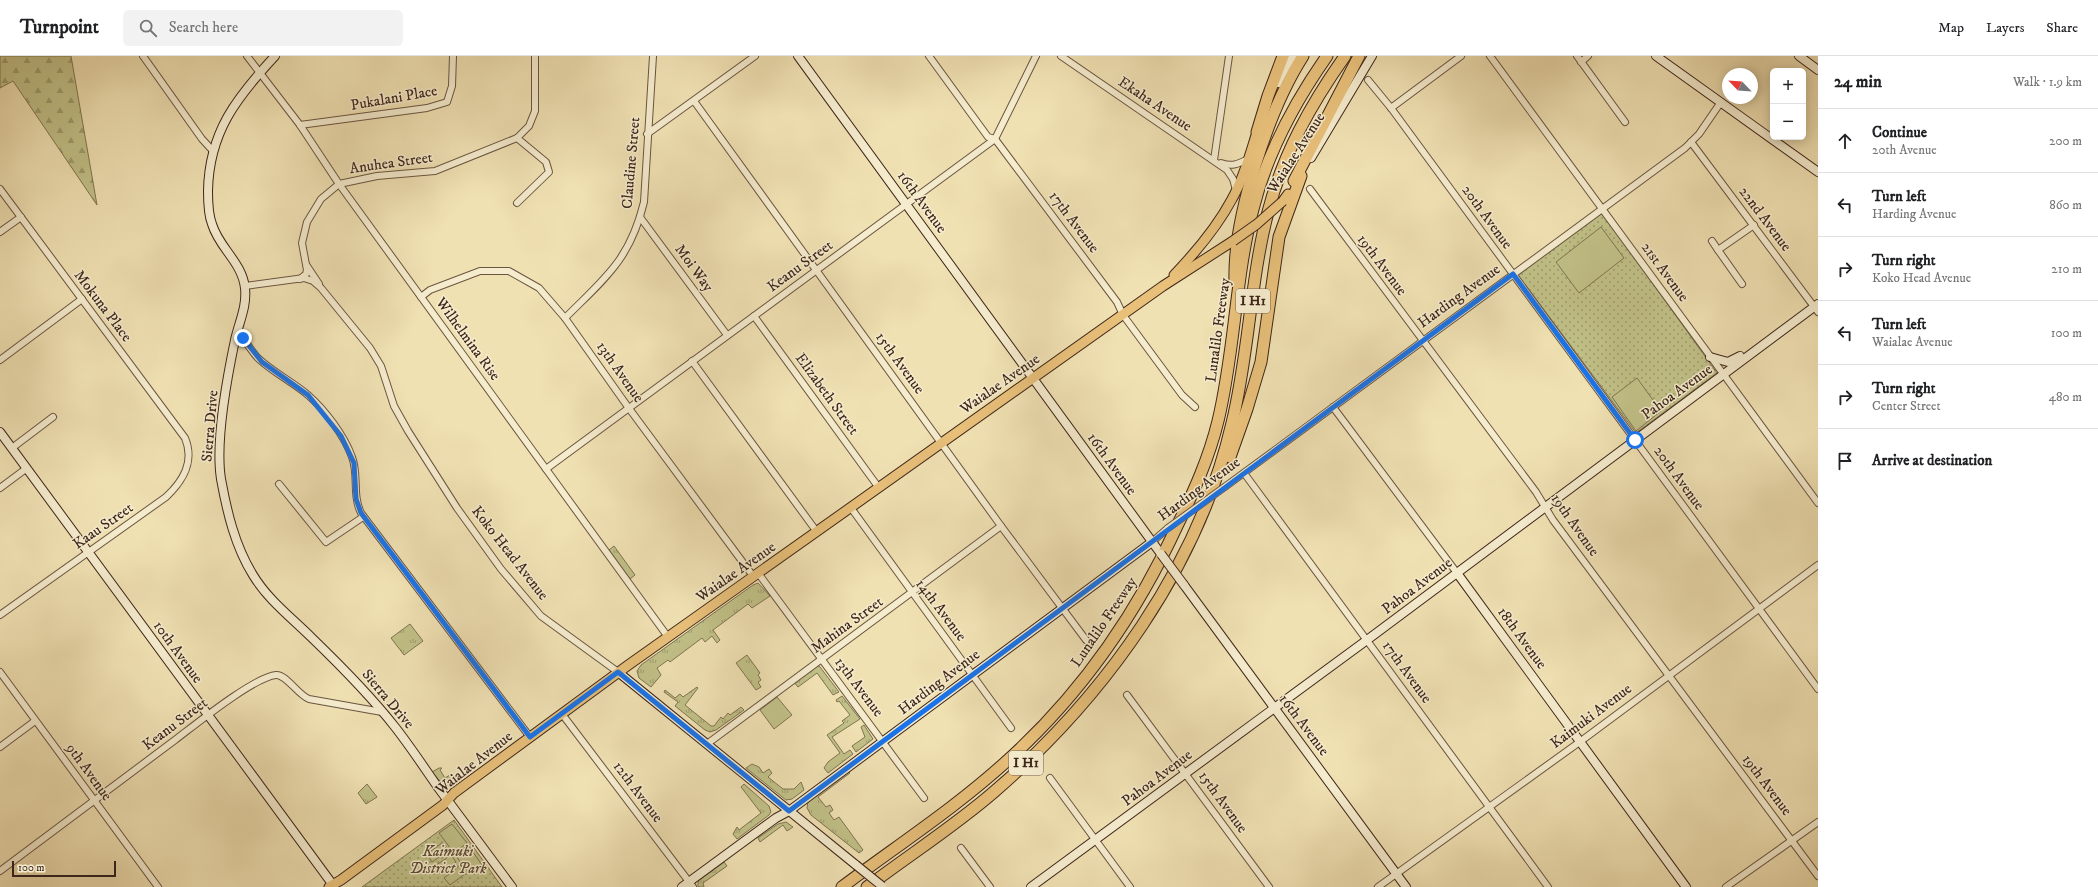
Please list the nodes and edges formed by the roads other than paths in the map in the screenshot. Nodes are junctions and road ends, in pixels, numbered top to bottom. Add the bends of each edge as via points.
1 (142, 56) edge
2 (247, 56) edge
3 (275, 56) edge
4 (453, 56) edge
5 (535, 56) edge
6 (654, 56) edge
7 (755, 56) edge
8 (798, 56) edge
9 (929, 56) edge
10 (1036, 56) edge
11 (1061, 56) edge
12 (1229, 56) edge
13 (1283, 56) edge
14 (1293, 56) edge
15 (1303, 56) edge
16 (1327, 56) edge
17 (1345, 56) edge
18 (1359, 56) edge
19 (1372, 56) edge
20 (1461, 56) edge
21 (1490, 56) edge
22 (1588, 56) edge
23 (1656, 56) edge
24 (1798, 56) edge
25 (1579, 59) edge
26 (1818, 70) edge
27 (259, 73) junction
28 (1368, 80) dead end
29 (694, 101) junction
30 (1721, 102) junction
31 (1391, 108) junction
32 (1625, 122) dead end
33 (300, 125) junction
34 (1257, 132) junction
35 (647, 134) junction
36 (517, 138) junction
37 (995, 139) junction
38 (1692, 142) junction
39 (213, 150) junction
40 (1248, 159) junction
41 (1214, 160) junction
42 (1818, 172) edge
43 (1301, 176) junction
44 (339, 184) junction
45 (0, 189) edge
46 (1236, 190) junction
47 (1310, 190) dead end
48 (1286, 198) junction
49 (517, 203) dead end
50 (906, 204) junction
51 (1603, 208) junction
52 (21, 217) junction
53 (640, 217) junction
54 (1754, 225) junction
55 (0, 232) edge
56 (1712, 241) dead end
57 (1718, 250) junction
58 (306, 263) junction
59 (817, 270) junction
60 (1513, 274) junction
61 (300, 279) junction
62 (1742, 284) dead end
63 (245, 286) junction
64 (1163, 286) junction
65 (326, 293) junction
66 (421, 297) junction
67 (82, 299) junction
68 (1817, 308) edge
69 (1236, 314) junction
70 (1123, 315) junction
71 (754, 316) junction
72 (566, 318) junction
73 (727, 335) junction
74 (236, 336) junction
75 (1422, 340) junction
76 (1765, 343) junction
77 (1710, 357) junction
78 (0, 360) edge
79 (692, 361) junction
80 (1723, 375) junction
81 (1032, 378) junction
82 (1195, 407) dead end
83 (1333, 407) junction
84 (628, 408) junction
85 (53, 417) dead end
86 (0, 432) edge
87 (185, 438) joint
88 (1635, 440) junction
89 (942, 442) junction
90 (12, 448) junction
91 (27, 468) junction
92 (546, 468) junction
93 (1244, 473) junction
94 (279, 484) dead end
95 (0, 488) edge
96 (879, 488) junction
97 (1818, 504) edge
98 (1545, 507) junction
99 (851, 508) junction
100 (363, 517) junction
101 (1001, 526) junction
102 (817, 532) junction
103 (1152, 542) junction
104 (88, 552) junction
105 (1184, 555) junction
106 (1818, 565) edge
107 (1457, 573) junction
108 (756, 574) junction
109 (912, 593) junction
110 (1063, 608) junction
111 (1758, 609) junction
112 (0, 615) edge
113 (668, 637) junction
114 (1086, 640) dead end
115 (1367, 640) junction
116 (821, 660) junction
117 (0, 672) edge
118 (618, 672) junction
119 (973, 674) junction
120 (1668, 675) junction
121 (1818, 689) edge
122 (1127, 694) dead end
123 (1274, 708) junction
124 (382, 712) junction
125 (562, 714) junction
126 (208, 716) junction
127 (35, 721) junction
128 (1011, 728) dead end
129 (530, 737) junction
130 (883, 741) junction
131 (1581, 741) junction
132 (707, 744) junction
133 (0, 746) edge
134 (1186, 774) junction
135 (1050, 778) dead end
136 (924, 798) dead end
137 (448, 800) junction
138 (94, 801) junction
139 (1490, 807) junction
140 (789, 811) junction
141 (1818, 822) edge
142 (1096, 841) junction
143 (1793, 841) junction
144 (961, 848) dead end
145 (0, 871) edge
146 (1396, 874) junction
147 (1818, 876) edge
148 (691, 884) edge
149 (333, 886) edge
150 (158, 887) edge
151 (512, 887) edge
152 (682, 887) edge
153 (842, 887) edge
154 (867, 887) edge
155 (882, 887) edge
156 (990, 887) edge
157 (1031, 887) edge
158 (1130, 887) edge
159 (1269, 887) edge
160 (1378, 887) edge
161 (1406, 887) edge
162 (1548, 887) edge
163 (1686, 887) edge
164 (1726, 887) edge

1 - 39 street via 202,139
2 - 27 street, Wilhelmina Rise
3 - 27 street, Sierra Drive
4 - 33 street, Pukalani Place via 452,86 447,102 427,108
5 - 36 street, Anuhea Street via 535,111 529,126
6 - 35 street, Claudine Street
7 - 29 street
8 - 50 street, 16th Avenue
9 - 37 street, 17th Avenue via 988,136
10 - 37 street, Keanu Street
11 - 41 street, Ekaha Avenue
12 - 41 street
13 - 34 highway
14 - 34 street, Waialae Avenue via 1277,84
15 - 69 highway via 1287,84 1270,125 1245,207 1235,266
16 - 69 highway, Lunalilo Freeway / I H1 via 1284,126 1266,167 1248,230
17 - 105 highway, Lunalilo Freeway / I H1 via 1298,132 1273,192 1263,232 1245,360 1232,426 1213,488
18 - 48 highway
19 - 43 street, Waialae Avenue
20 - 31 street
21 - 51 street, 21st Avenue
22 - 25 street
23 - 30 street
24 - 26 street
25 - 32 street
27 - 33 street, Wilhelmina Rise
27 - 39 street, Sierra Drive via 240,95 224,121
28 - 31 street, 20th Avenue
29 - 35 street
29 - 59 street, 15th Avenue
30 - 38 street, Harding Avenue
30 - 42 street
31 - 60 street, 20th Avenue
33 - 44 street, Wilhelmina Rise
34 - 40 main road, Waialae Avenue
35 - 53 street, Claudine Street via 644,202
36 - 44 street, Anuhea Street via 435,171 377,176
36 - 49 street via 546,162 549,172
37 - 50 street, Keanu Street
37 - 70 street, 17th Avenue via 1117,302
38 - 51 street, Harding Avenue
38 - 54 street, 22nd Avenue
39 - 63 street, Sierra Drive via 208,174 211,224 220,244 238,266
40 - 41 street, Ekaha Avenue via 1230,166
40 - 46 main road, Waialae Avenue
41 - 46 street, Ekaha Avenue via 1227,170
43 - 48 street, Waialae Avenue
43 - 105 highway via 1279,237 1261,362 1247,409 1221,480
44 - 58 street, Anuhea Street via 321,199 307,222 302,243
44 - 66 street, Wilhelmina Rise
45 - 52 street, Mokuna Place
46 - 64 main road, Waialae Avenue via 1215,226 1193,255
47 - 75 street, 19th Avenue
48 - 64 main road, Waialae Avenue, bridge via 1257,224
50 - 59 street, Keanu Street
50 - 81 street, 16th Avenue
51 - 60 street, Harding Avenue
51 - 77 street, 21st Avenue
52 - 55 street
52 - 67 street, Mokuna Place
53 - 72 street, Claudine Street via 629,246 619,263
53 - 73 street, Moi Way
54 - 57 street
54 - 68 street, 22nd Avenue
56 - 57 street
57 - 62 street
58 - 61 street via 306,272
58 - 65 street, Anuhea Street
59 - 71 street, Keanu Street
59 - 89 street, 15th Avenue
60 - 75 street, Harding Avenue
60 - 88 street, 20th Avenue
61 - 63 street, Koko Head Avenue
61 - 65 street, Koko Head Avenue via 313,281
63 - 74 street, Sierra Drive via 245,309
64 - 70 main road, Waialae Avenue
65 - 118 street, Koko Head Avenue via 370,348 381,366 394,406 408,431 501,569 541,616
66 - 72 street, 13th Avenue via 430,290 480,271 509,272 539,288
66 - 92 street, Wilhelmina Rise
67 - 78 street
67 - 87 street, Mokuna Place
68 - 76 street, Pahoa Avenue
69 - 153 highway, Lunalilo Freeway / I H1 via 1227,380 1205,464 1168,547 1123,626 1073,692 1010,759
70 - 81 main road, Waialae Avenue
70 - 82 street, 17th Avenue via 1182,395
71 - 73 street, Keanu Street
71 - 96 street, Elizabeth Street
72 - 84 street, 13th Avenue
73 - 79 street, Keanu Street
74 - 100 street via 244,339 262,362 308,395 327,417 353,458 356,499
74 - 124 street, Sierra Drive via 221,434 220,460 230,518 240,550 255,578 273,600
75 - 83 street, Harding Avenue
75 - 98 street, 19th Avenue
76 - 77 street via 1749,349 1732,362
76 - 80 street, Pahoa Avenue
77 - 80 street, 21st Avenue
79 - 84 street, Keanu Street
79 - 102 street
80 - 88 street, Pahoa Avenue
80 - 97 street, 21st Avenue
81 - 89 main road, Waialae Avenue
81 - 103 street, 16th Avenue
83 - 93 street, Harding Avenue
83 - 107 street, 18th Avenue
84 - 92 street, Keanu Street
84 - 108 street, 13th Avenue
85 - 90 street
86 - 90 street, 10th Avenue
87 - 104 street, Kaau Street via 190,453 182,480 157,504
88 - 98 street, Pahoa Avenue
88 - 111 street, 20th Avenue
89 - 96 main road, Waialae Avenue
89 - 101 street, 15th Avenue
90 - 91 street, 10th Avenue
91 - 95 street
91 - 104 street, 10th Avenue
92 - 113 street, Wilhelmina Rise
93 - 103 street, Harding Avenue, bridge
93 - 115 street, 17th Avenue
94 - 100 street via 326,542
96 - 99 main road, Waialae Avenue
98 - 107 street, Pahoa Avenue
98 - 120 street, 19th Avenue
99 - 102 main road, Waialae Avenue
99 - 109 street, 14th Avenue
100 - 129 street
101 - 109 street, Mahina Street
101 - 110 street, 15th Avenue
102 - 108 main road, Waialae Avenue
103 - 110 street, Harding Avenue
103 - 123 street, 16th Avenue, bridge
104 - 112 street, Kaau Street
104 - 126 street, 10th Avenue
105 - 154 highway, Lunalilo Freeway / I H1 via 1125,650 1060,730 993,793
106 - 111 street, Kaimuki Avenue
107 - 115 street, Pahoa Avenue
107 - 131 street, 18th Avenue
108 - 113 main road, Waialae Avenue
108 - 116 street, 13th Avenue
109 - 116 street, Mahina Street
109 - 119 street, 14th Avenue
110 - 114 street, 15th Avenue
110 - 119 street, Harding Avenue
111 - 120 street, Kaimuki Avenue
111 - 121 street, 20th Avenue
113 - 118 main road, Waialae Avenue
115 - 123 street, Pahoa Avenue
115 - 139 street, 17th Avenue
116 - 130 street, 13th Avenue
116 - 132 street, Mahina Street
117 - 127 street, 9th Avenue
118 - 125 main road, Waialae Avenue
118 - 132 street, Koko Head Avenue
119 - 128 street, 14th Avenue
119 - 130 street, Harding Avenue
120 - 131 street, Kaimuki Avenue
120 - 143 street, 19th Avenue
122 - 134 street, 15th Avenue
123 - 134 street, Pahoa Avenue
123 - 146 street, 16th Avenue
124 - 126 street, Keanu Street via 309,699 299,694 285,678 277,675 245,690
124 - 137 street, Sierra Drive
125 - 129 main road, Waialae Avenue
125 - 148 street, 12th Avenue
126 - 138 street, Keanu Street
126 - 149 street, 10th Avenue
127 - 133 street
127 - 138 street, 9th Avenue
129 - 137 main road, Waialae Avenue
130 - 136 street, 13th Avenue
130 - 140 street, Harding Avenue
131 - 139 street, Kaimuki Avenue
131 - 163 street, 18th Avenue
132 - 140 street, Koko Head Avenue
134 - 142 street, Pahoa Avenue
134 - 159 street, 15th Avenue
135 - 142 street
137 - 149 main road, Waialae Avenue
137 - 151 street, Sierra Drive
138 - 145 street, Keanu Street
138 - 150 street, 9th Avenue
139 - 146 street, Kaimuki Avenue
139 - 162 street, 17th Avenue
140 - 148 street, Harding Avenue via 776,818
140 - 155 street, Koko Head Avenue, bridge
141 - 143 street
142 - 157 street, Pahoa Avenue
142 - 158 street
143 - 147 street, 19th Avenue
143 - 164 street
144 - 156 street
146 - 160 street, Kaimuki Avenue
146 - 161 street, 16th Avenue
148 - 152 street, Harding Avenue

